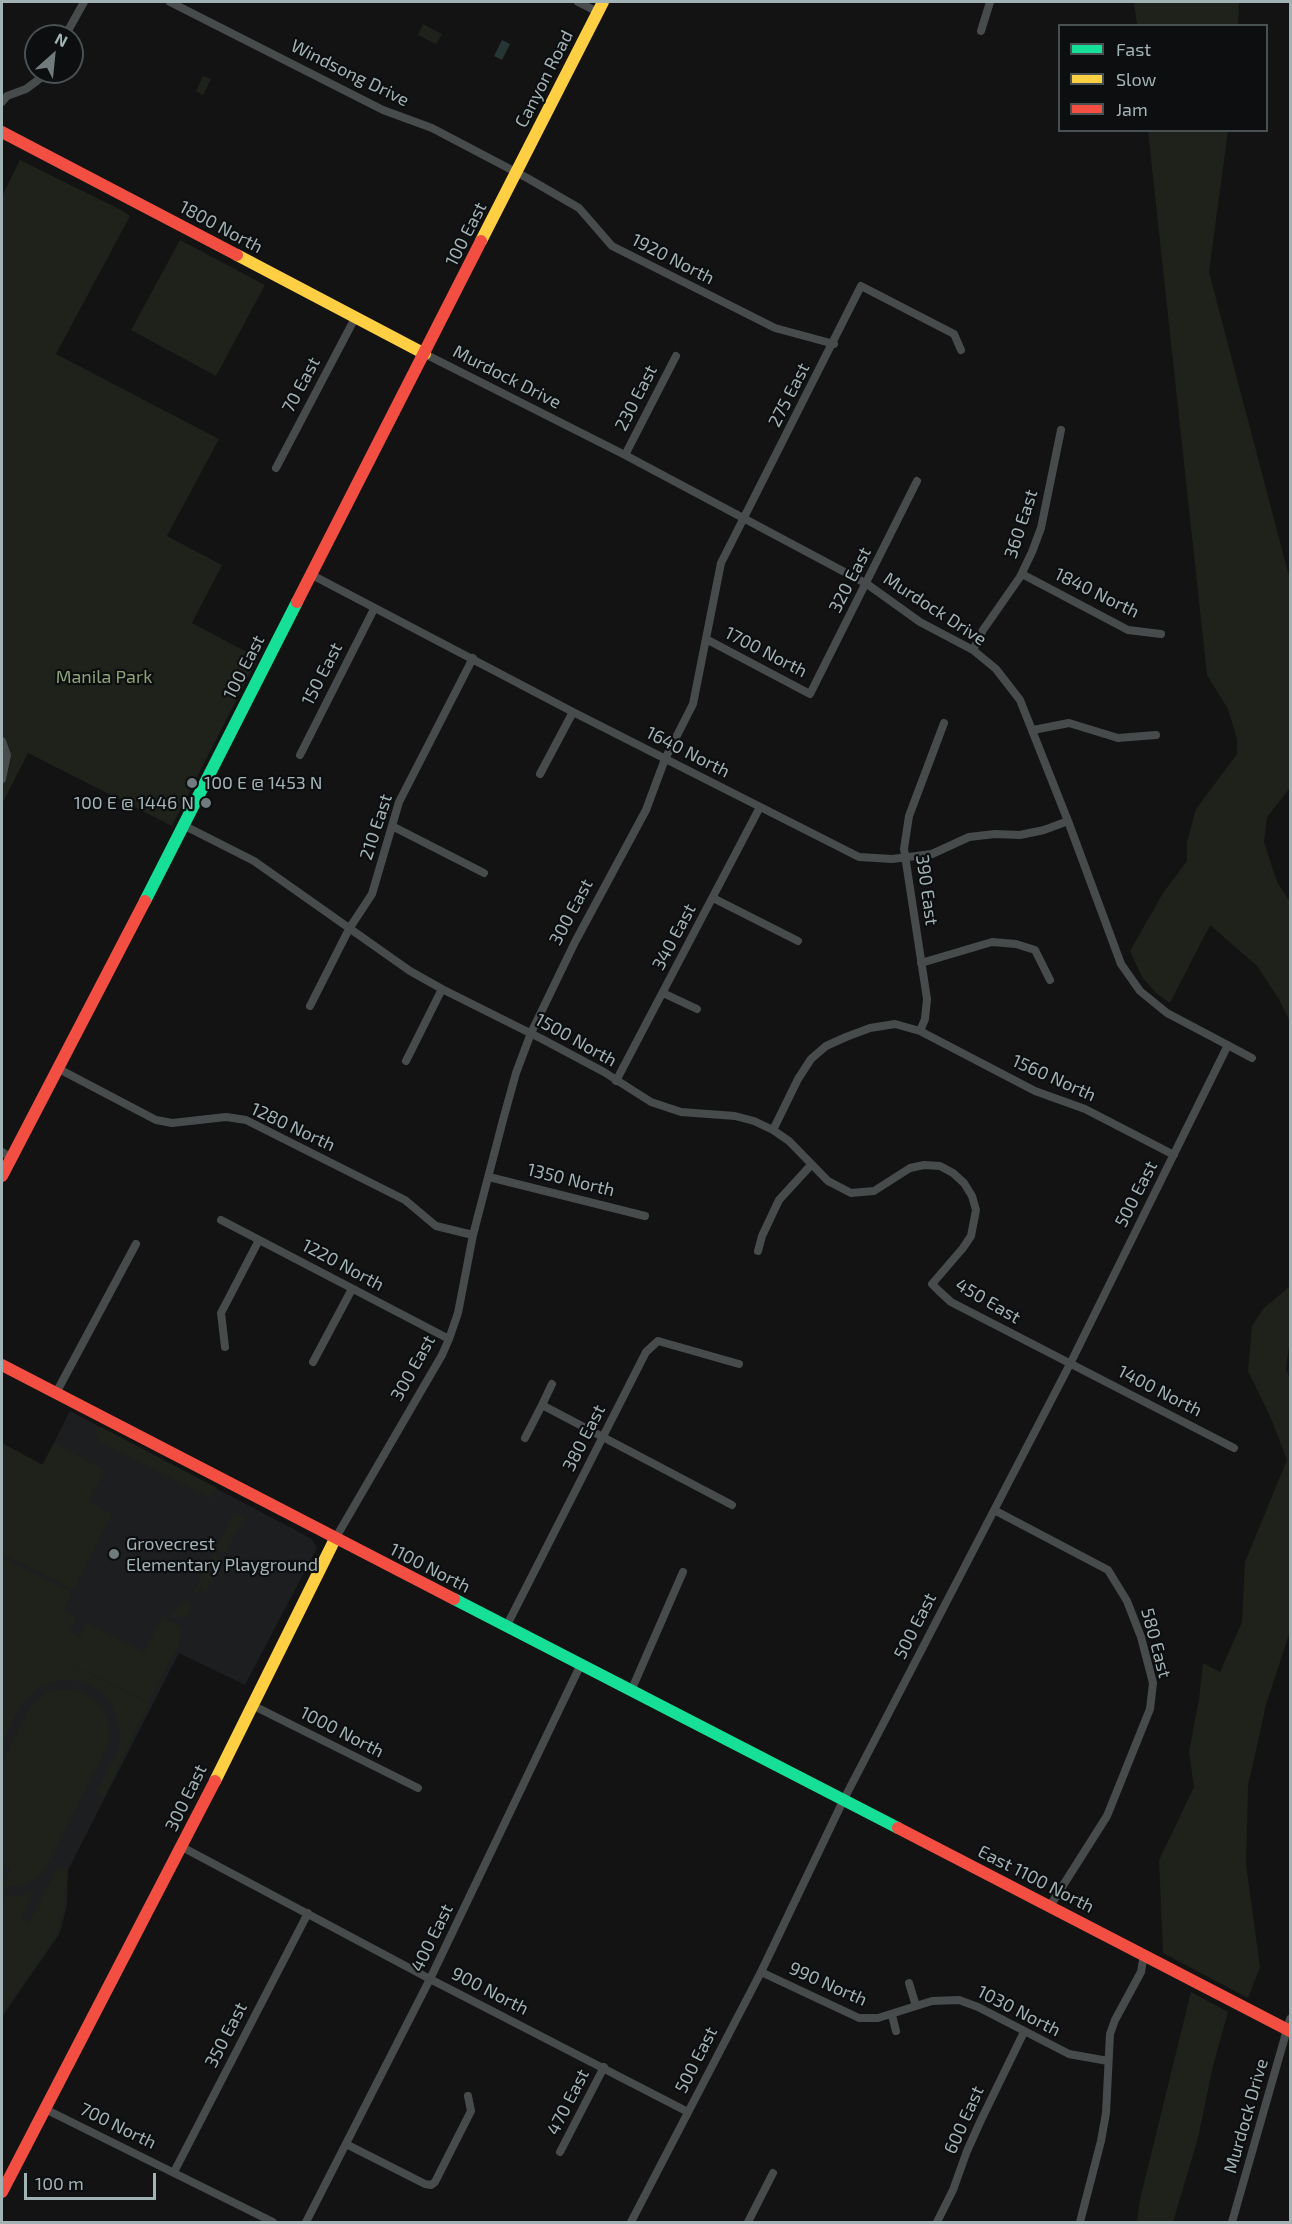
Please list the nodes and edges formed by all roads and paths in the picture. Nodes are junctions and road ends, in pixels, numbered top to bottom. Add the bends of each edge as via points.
1 (84, 2) edge
2 (170, 2) edge
3 (578, 2) edge
4 (990, 2) edge
5 (600, 7) edge
6 (72, 24) edge
7 (981, 31) dead end
8 (33, 84) edge
9 (2, 102) edge
10 (2, 132) edge
11 (517, 172) junction
12 (355, 318) junction
13 (834, 344) junction
14 (961, 350) dead end
15 (424, 354) junction
16 (676, 356) dead end
17 (1061, 430) dead end
18 (625, 455) junction
19 (276, 468) dead end
20 (917, 481) dead end
21 (744, 519) junction
22 (1022, 574) junction
23 (312, 575) junction
24 (867, 584) junction
25 (374, 609) junction
26 (1161, 634) dead end
27 (706, 639) junction
28 (973, 650) junction
29 (473, 658) junction
30 (810, 694) joint
31 (573, 712) junction
32 (944, 723) dead end
33 (1033, 730) junction
34 (1156, 735) dead end
35 (2, 741) edge
36 (300, 755) dead end
37 (665, 759) junction
38 (540, 774) dead end
39 (2, 779) edge
40 (760, 807) junction
41 (1068, 821) junction
42 (183, 825) junction
43 (392, 826) junction
44 (903, 857) junction
45 (484, 873) dead end
46 (713, 898) junction
47 (349, 929) junction
48 (798, 941) dead end
49 (921, 963) junction
50 (1050, 980) dead end
51 (442, 989) junction
52 (663, 993) junction
53 (310, 1006) dead end
54 (697, 1009) dead end
55 (920, 1031) junction
56 (531, 1033) junction
57 (1228, 1045) junction
58 (1252, 1058) dead end
59 (406, 1061) dead end
60 (57, 1068) junction
61 (616, 1081) junction
62 (773, 1130) junction
63 (6, 1155) edge
64 (1174, 1155) junction
65 (811, 1165) junction
66 (2, 1176) edge
67 (489, 1177) junction
68 (964, 1183) joint
69 (645, 1216) dead end
70 (221, 1220) dead end
71 (473, 1235) junction
72 (259, 1240) junction
73 (136, 1244) dead end
74 (758, 1251) dead end
75 (352, 1289) junction
76 (449, 1339) junction
77 (225, 1347) dead end
78 (313, 1362) dead end
79 (739, 1364) dead end
80 (1070, 1364) junction
81 (2, 1365) edge
82 (552, 1384) dead end
83 (56, 1393) junction
84 (542, 1405) junction
85 (603, 1437) junction
86 (525, 1438) dead end
87 (1234, 1448) dead end
88 (732, 1505) dead end
89 (993, 1510) junction
90 (335, 1539) junction
91 (683, 1572) dead end
92 (506, 1627) junction
93 (581, 1665) junction
94 (632, 1691) junction
95 (252, 1705) junction
96 (418, 1788) dead end
97 (843, 1801) junction
98 (182, 1847) junction
99 (1050, 1906) junction
100 (308, 1913) junction
101 (1144, 1954) junction
102 (761, 1972) junction
103 (430, 1979) junction
104 (909, 1983) dead end
105 (916, 2006) junction
106 (892, 2015) junction
107 (1290, 2026) edge
108 (896, 2031) dead end
109 (1024, 2032) junction
110 (1107, 2061) junction
111 (604, 2067) junction
112 (468, 2096) dead end
113 (45, 2109) junction
114 (688, 2112) junction
115 (346, 2144) junction
116 (560, 2152) dead end
117 (174, 2172) junction
118 (773, 2173) dead end
119 (2, 2192) edge
120 (273, 2223) edge
121 (306, 2223) edge
122 (631, 2223) edge
123 (748, 2223) edge
124 (937, 2223) edge
125 (1080, 2223) edge
126 (1232, 2223) edge

1 - 6 street
2 - 11 street, Windsong Drive via 383,110 432,128
3 - 5 street
4 - 7 street
5 - 11 street, Canyon Road
8 - 9 street
10 - 12 street, 1800 North
11 - 13 street, 1920 North via 579,208 612,246 775,328
11 - 15 street, 100 East
12 - 15 street, 1800 North
12 - 19 street, 70 East
13 - 14 street, 275 East via 861,286 954,334
13 - 21 street, 275 East
15 - 18 street, Murdock Drive
15 - 23 street, 100 East
16 - 18 street, 230 East
17 - 22 street, 360 East via 1041,528
18 - 21 street, Murdock Drive
20 - 24 street, 320 East
21 - 24 street, Murdock Drive
21 - 27 street, 300 East via 721,563
22 - 26 street, 1840 North via 1128,630
22 - 28 street, 360 East
23 - 25 street, 1640 North
23 - 42 street, 100 East
24 - 28 street, Murdock Drive via 920,622
24 - 30 street, 320 East
25 - 29 street, 1640 North
25 - 36 street, 150 East
27 - 30 street, 1700 North
27 - 37 street, 300 East via 693,704
28 - 33 street, Murdock Drive via 996,669 1020,700
29 - 31 street, 1640 North
29 - 43 street, 210 East via 399,802
31 - 37 street, 1640 North
31 - 38 street
32 - 44 street, 390 East via 909,816
33 - 34 street via 1069,723 1118,738
33 - 41 street, Murdock Drive
35 - 39 street via 7,755
37 - 40 street, 1640 North
37 - 56 street, 300 East via 646,810
40 - 44 street, 1640 North via 859,857
40 - 46 street, 340 East
41 - 44 street, 1640 North via 1020,835 969,837 932,854
41 - 57 street, Murdock Drive via 1121,964 1140,991 1167,1013
42 - 47 street, 1500 North via 254,861
42 - 60 street, 100 East
43 - 45 street
43 - 47 street, 210 East via 372,894
44 - 49 street, 390 East
46 - 48 street
46 - 52 street, 340 East
47 - 51 street, 1500 North
47 - 53 street, 210 East
49 - 50 street via 992,942 1016,944 1035,950
49 - 55 street, 390 East via 927,999
51 - 56 street, 1500 North
51 - 59 street
52 - 54 street
52 - 61 street, 340 East
55 - 62 street, 1560 North via 895,1024 870,1028 826,1046 806,1066
55 - 64 street, 1560 North via 1035,1091 1085,1109
56 - 61 street, 1500 North
56 - 67 street, 300 East via 516,1073
57 - 58 street, Murdock Drive
57 - 64 street, 500 East
60 - 63 street, 100 East
60 - 71 street, 1280 North via 156,1120 246,1120 405,1200 436,1226
61 - 62 street, 1500 North via 651,1102 681,1112 735,1116
62 - 65 street, 1500 North
63 - 66 street, 100 East
64 - 80 street, 500 East
65 - 68 street, 1500 North via 828,1181 852,1193 874,1191 910,1168 924,1165 940,1166
65 - 74 street via 779,1200
67 - 69 street, 1350 North
67 - 71 street, 300 East
68 - 80 street, 450 East via 976,1210 971,1236 933,1284 951,1302
70 - 72 street, 1220 North
71 - 76 street, 300 East
72 - 75 street, 1220 North
72 - 77 street via 221,1313
73 - 83 street
75 - 76 street, 1220 North
75 - 78 street
76 - 90 street, 300 East
79 - 85 street, 380 East via 658,1341 646,1352
80 - 87 street, 1400 North
80 - 89 street, 500 East
81 - 83 street, 1100 North
82 - 84 street
83 - 90 street, 1100 North
84 - 85 street
84 - 86 street
85 - 88 street
85 - 92 street, 380 East
89 - 97 street, 500 East
89 - 99 street, 580 East via 1108,1570 1127,1601 1153,1683 1150,1709 1107,1816
90 - 92 street, 1100 North
90 - 95 street, 300 East
91 - 94 street
92 - 93 street, 1100 North
93 - 94 street, 1100 North
93 - 103 street, 400 East
94 - 97 street, 1100 North
95 - 96 street, 1000 North
95 - 98 street, 300 East
97 - 99 street, East 1100 North
97 - 102 street, 500 East
98 - 100 street, 900 North
98 - 113 street, 300 East
99 - 101 street, East 1100 North
100 - 103 street, 900 North
100 - 117 street, 350 East
101 - 107 street, East 1100 North
101 - 110 street via 1141,1972 1110,2034
102 - 106 street, 990 North via 852,2017
102 - 114 street, 500 East
103 - 111 street, 900 North
103 - 115 street, 400 East
104 - 105 street
105 - 106 street, 990 North
105 - 109 street, 1030 North via 959,2000
106 - 108 street
107 - 126 street, Murdock Drive
109 - 110 street, 1030 North via 1069,2054
109 - 124 street, 600 East
110 - 125 street via 1106,2113
111 - 114 street, 900 North
111 - 116 street, 470 East
112 - 115 street via 471,2111 431,2185
113 - 117 street, 700 North
113 - 119 street, 300 East
114 - 122 street, 500 East
115 - 121 street, 400 East
117 - 120 street, 700 North
118 - 123 street

